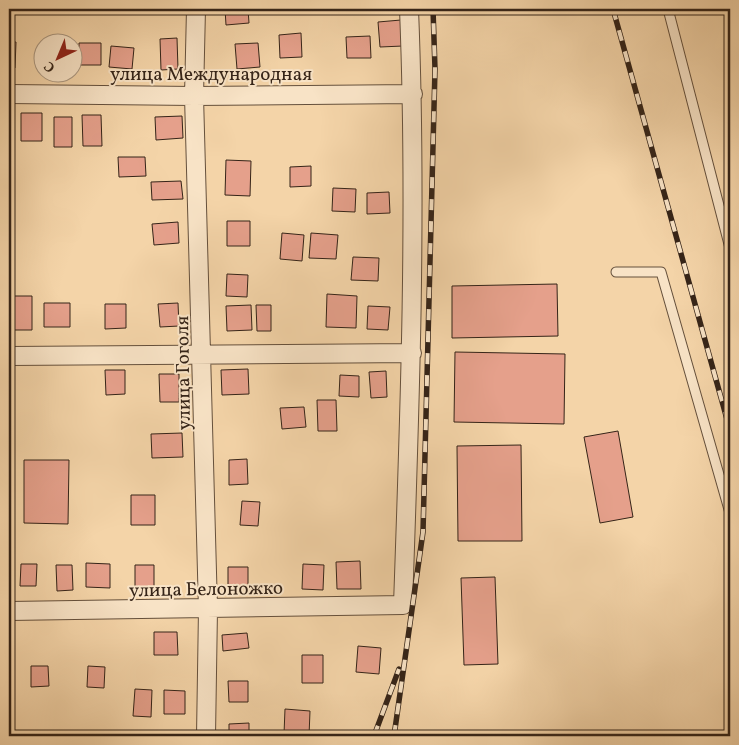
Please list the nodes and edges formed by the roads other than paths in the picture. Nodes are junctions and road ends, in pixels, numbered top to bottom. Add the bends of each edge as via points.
1 (196, 9) edge
2 (409, 9) edge
3 (668, 9) edge
4 (9, 94) edge
5 (413, 94) junction
6 (194, 96) junction
7 (730, 248) edge
8 (616, 272) dead end
9 (412, 353) junction
10 (203, 354) junction
11 (9, 356) edge
12 (730, 513) edge
13 (208, 609) junction
14 (9, 611) edge
15 (206, 736) edge

1 - 6 street, улица Гоголя
2 - 5 street
3 - 7 lane
4 - 6 street, улица Международная
5 - 6 street, улица Международная
5 - 9 street
6 - 10 street, улица Гоголя
8 - 12 lane via 661,272
9 - 10 street
9 - 13 street, улица Белоножко via 403,605
10 - 11 street
10 - 13 street, улица Гоголя
13 - 14 street, улица Белоножко
13 - 15 street, улица Гоголя

